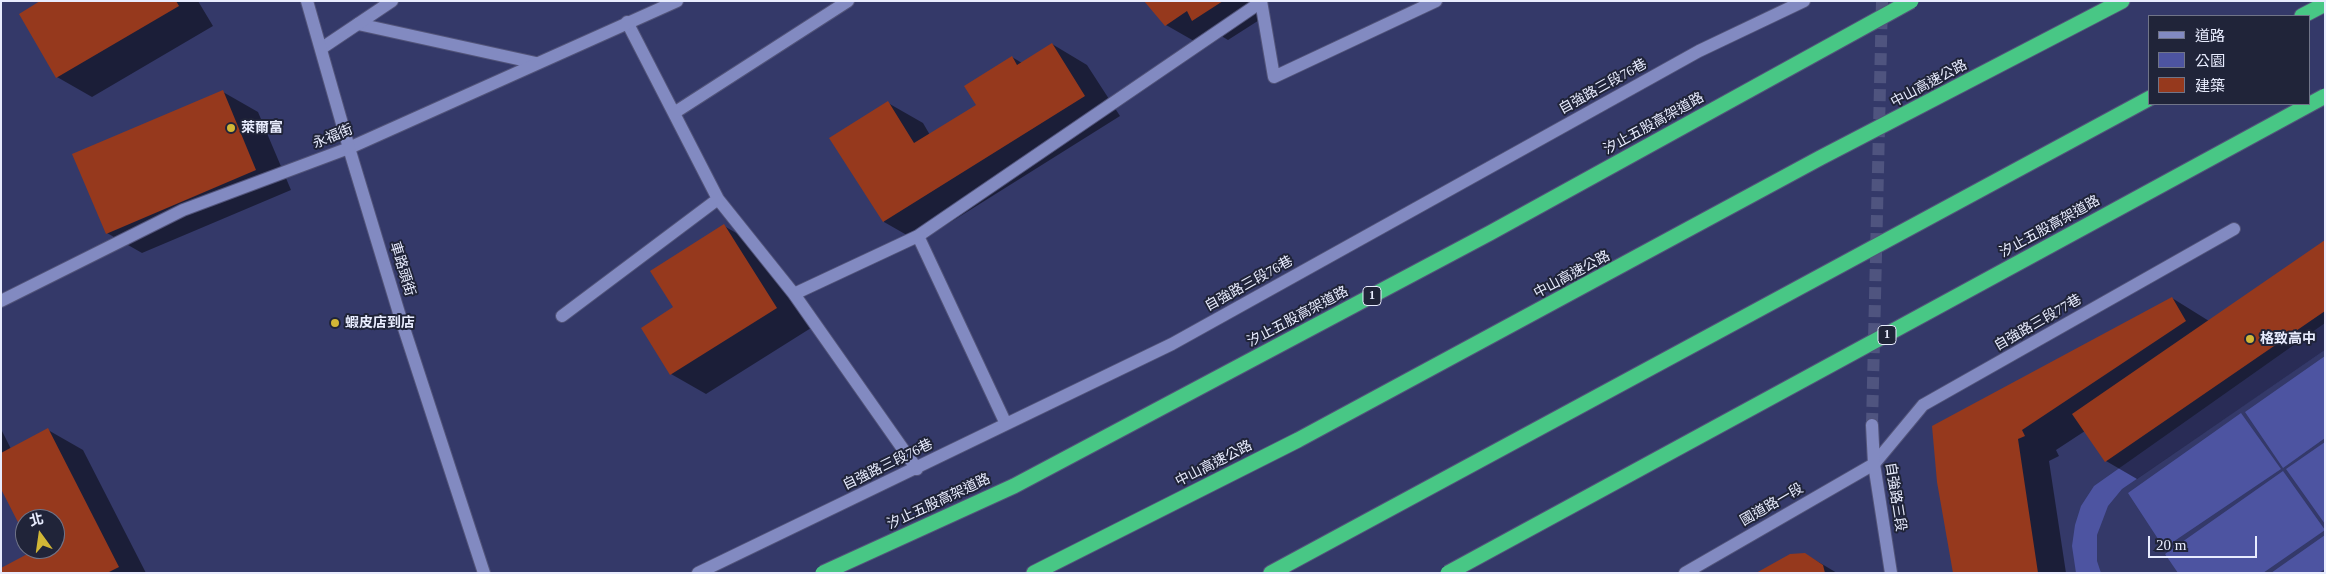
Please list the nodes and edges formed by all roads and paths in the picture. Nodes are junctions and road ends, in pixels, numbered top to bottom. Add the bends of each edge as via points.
1 (307, 1) edge
2 (392, 1) edge
3 (677, 1) edge
4 (848, 1) edge
5 (1436, 1) edge
6 (1804, 1) edge
7 (1911, 1) edge
8 (2122, 1) edge
9 (1261, 2) edge
10 (2325, 4) edge
11 (2304, 15) edge
12 (628, 22) junction
13 (358, 24) junction
14 (322, 48) junction
15 (536, 63) junction
16 (2325, 96) edge
17 (2148, 99) edge
18 (2311, 104) edge
19 (2308, 105) edge
20 (674, 113) junction
21 (349, 148) junction
22 (718, 199) junction
23 (2234, 229) dead end
24 (918, 236) junction
25 (794, 294) junction
26 (1, 301) edge
27 (562, 316) dead end
28 (1006, 424) junction
29 (1872, 425) tunnel mouth
30 (1874, 464) junction
31 (916, 468) junction
32 (484, 573) edge
33 (698, 573) edge
34 (824, 573) edge
35 (1034, 573) edge
36 (1270, 573) edge
37 (1448, 573) edge
38 (1685, 573) edge
39 (1891, 573) edge

1 - 14 street, 車路頭街
2 - 13 street
3 - 12 street, 永福街
4 - 20 street
5 - 9 street via 1274,77
6 - 28 street, 自強路三段76巷 via 1700,51 1172,344
7 - 34 highway, 汐止五股高架道路 / 1, bridge via 1481,238 1023,481
8 - 35 highway, 中山高速公路 via 1820,158 1298,440
9 - 24 street
10 - 11 highway
12 - 15 street, 永福街
12 - 20 street
13 - 14 street
13 - 15 street
14 - 21 street, 車路頭街
15 - 21 street, 永福街
16 - 18 highway, 汐止五股高架道路 / 1, bridge
17 - 36 highway
19 - 37 highway, 汐止五股高架道路 / 1, bridge
20 - 22 street
21 - 26 street, 永福街 via 183,210
21 - 32 street, 車路頭街
22 - 25 street
22 - 27 street
23 - 30 street, 自強路三段77巷 via 1923,405
24 - 25 street
24 - 28 street
25 - 31 street
28 - 31 street, 自強路三段76巷
29 - 30 street, 自強路三段
30 - 38 street, 國道路一段
30 - 39 street, 自強路三段
31 - 33 street, 自強路三段76巷

